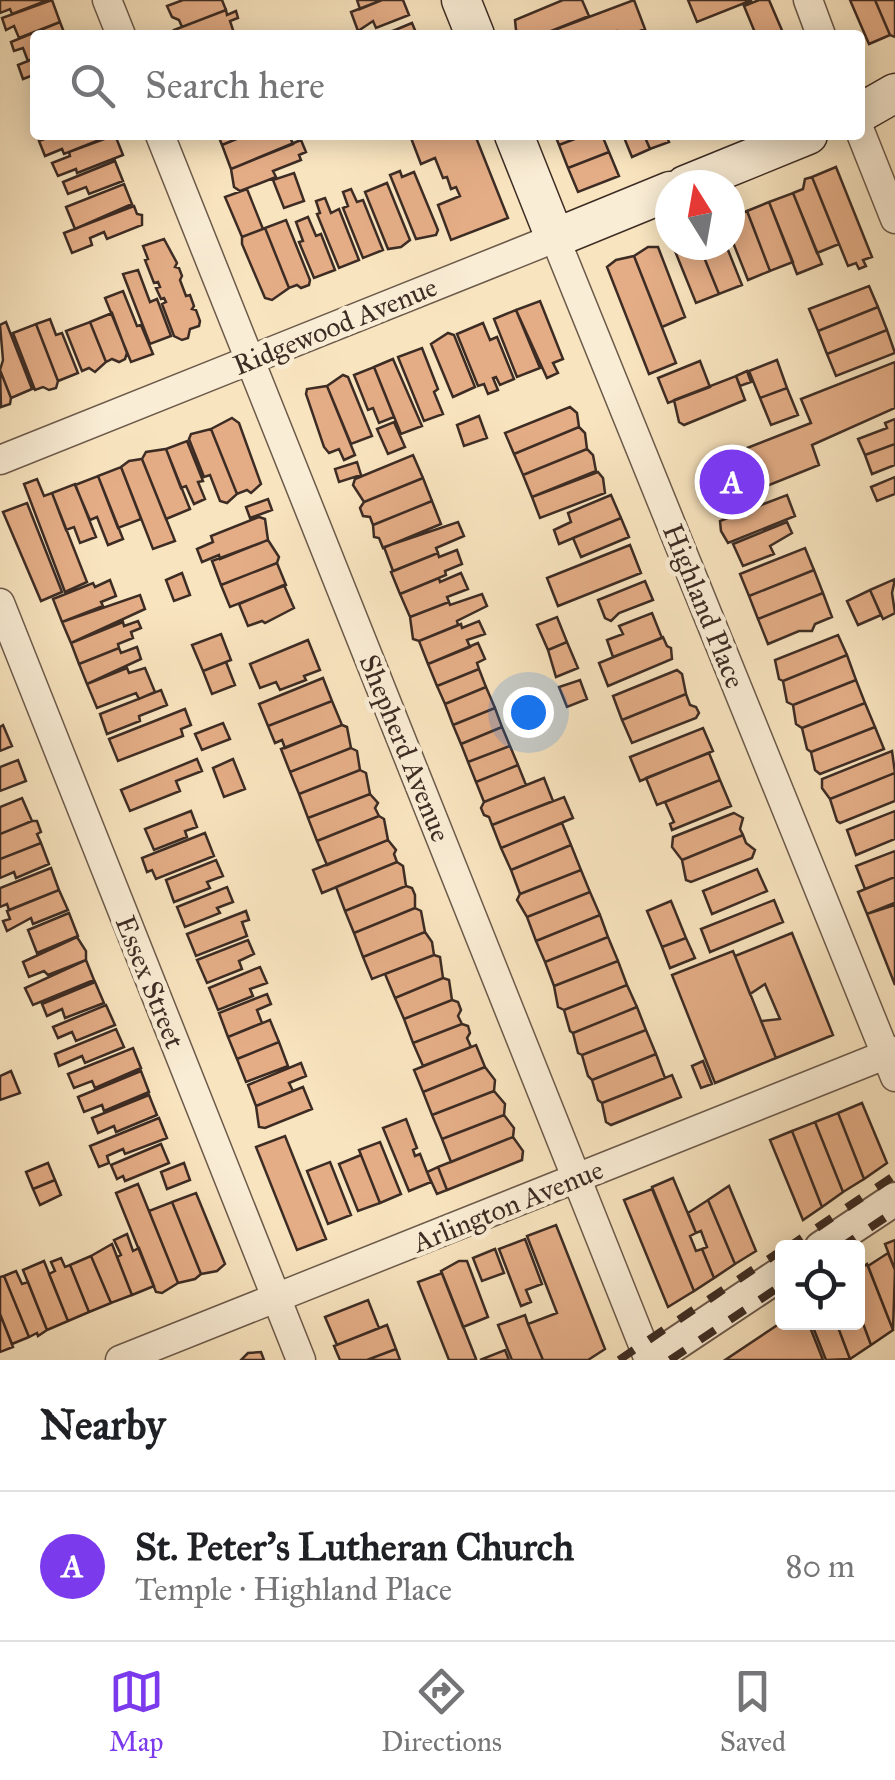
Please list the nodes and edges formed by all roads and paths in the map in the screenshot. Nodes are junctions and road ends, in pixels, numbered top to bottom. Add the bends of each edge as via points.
1 (107, 0) edge
2 (460, 0) edge
3 (808, 0) edge
4 (119, 30) edge
5 (472, 30) edge
6 (820, 30) edge
7 (895, 92) edge
8 (865, 110) edge
9 (162, 140) edge
10 (516, 140) edge
11 (796, 140) edge
12 (864, 140) edge
13 (722, 170) edge
14 (655, 197) edge
15 (895, 219) edge
16 (556, 238) junction
17 (250, 360) junction
18 (0, 460) edge
19 (0, 603) edge
20 (892, 1061) edge
21 (576, 1178) junction
22 (895, 1198) edge
23 (833, 1240) edge
24 (775, 1278) edge
25 (276, 1298) junction
26 (120, 1360) edge
27 (301, 1360) edge
28 (650, 1360) edge

1 - 4 street
2 - 5 main road
3 - 6 street
7 - 8 main road
9 - 17 street, Shepherd Avenue
10 - 16 main road, Highland Place
11 - 13 main road
12 - 15 street
14 - 16 main road, Ridgewood Avenue
16 - 17 street, Ridgewood Avenue
16 - 20 street, Highland Place
17 - 18 street, Ridgewood Avenue
17 - 21 street, Shepherd Avenue
19 - 25 street, Essex Street
20 - 21 street, Arlington Avenue
21 - 25 street, Arlington Avenue
21 - 28 street, Shepherd Avenue
22 - 23 street
24 - 28 street
25 - 26 street, Arlington Avenue
25 - 27 street, Essex Street

